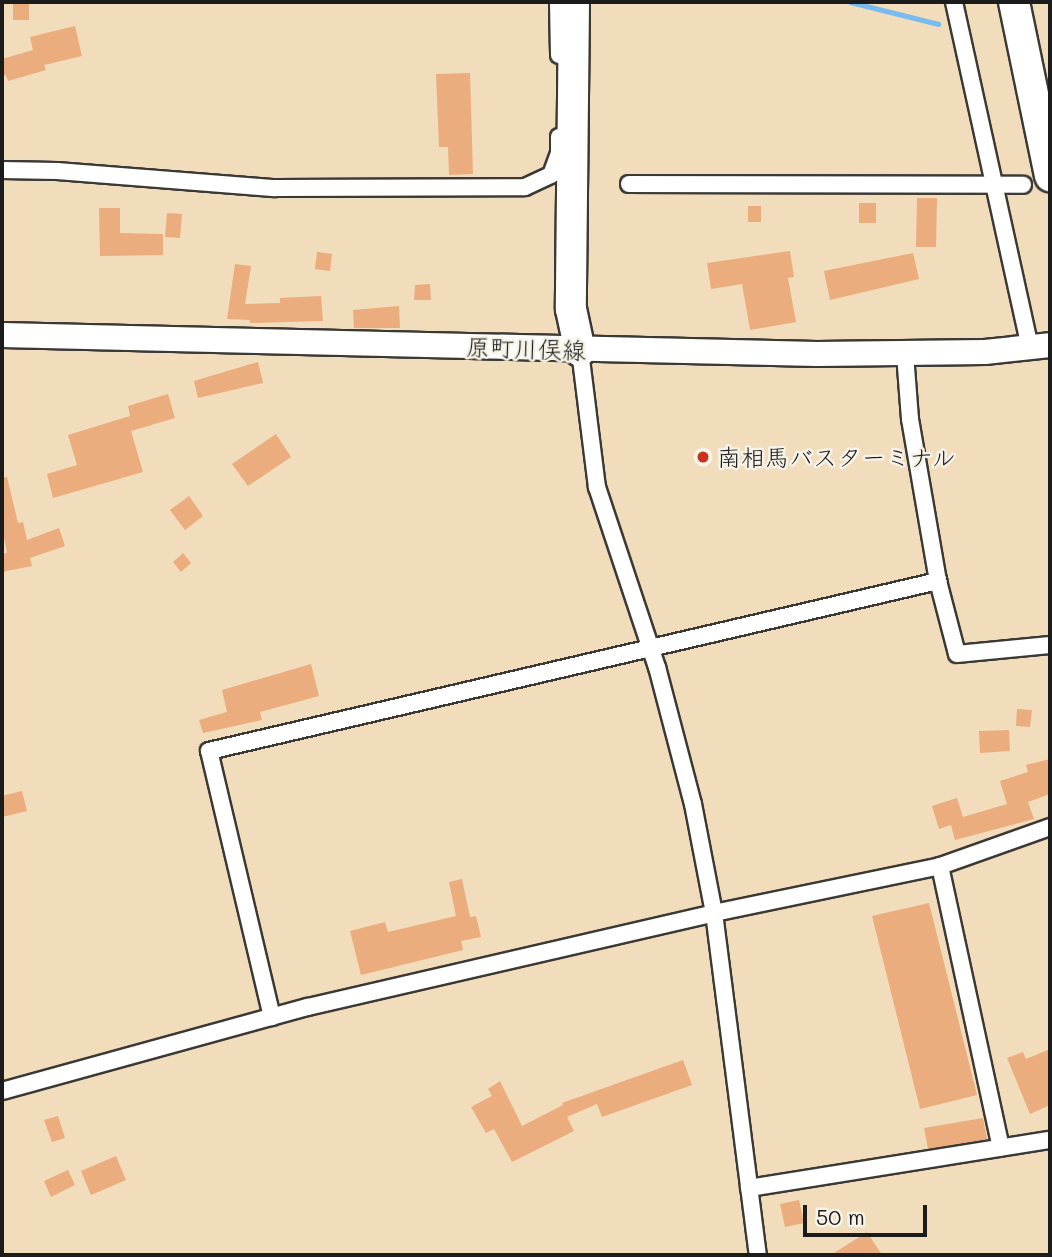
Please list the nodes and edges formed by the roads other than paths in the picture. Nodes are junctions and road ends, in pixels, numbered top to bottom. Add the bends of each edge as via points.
1 (558, 2) edge
2 (574, 2) edge
3 (590, 2) edge
4 (954, 2) edge
5 (1014, 2) edge
6 (1032, 2) edge
7 (1050, 148) edge
8 (2, 170) edge
9 (1037, 181) edge
10 (994, 183) junction
11 (629, 184) dead end
12 (2, 335) edge
13 (1040, 346) edge
14 (580, 351) junction
15 (905, 354) junction
16 (938, 581) junction
17 (1050, 645) edge
18 (650, 649) junction
19 (1050, 827) edge
20 (940, 866) junction
21 (714, 913) junction
22 (272, 1017) junction
23 (2, 1091) edge
24 (1050, 1140) edge
25 (1001, 1147) junction
26 (749, 1188) junction
27 (758, 1255) edge

1 - 8 street via 559,153 551,175 525,187 275,188
2 - 14 highway via 571,309
3 - 14 highway
4 - 10 street
5 - 9 highway
6 - 7 highway
9 - 10 street
10 - 11 street
10 - 13 street
12 - 14 main road, 原町川俣線 via 311,340
13 - 15 main road, 原町川俣線
14 - 15 main road, 原町川俣線
14 - 18 street via 597,487
15 - 16 street via 910,419
16 - 17 street via 957,654
16 - 18 street
18 - 21 street via 693,804
18 - 22 street via 209,751
19 - 20 street
20 - 21 street
20 - 25 street
21 - 22 street
21 - 26 street
22 - 23 street
24 - 25 street
25 - 26 street
26 - 27 street

